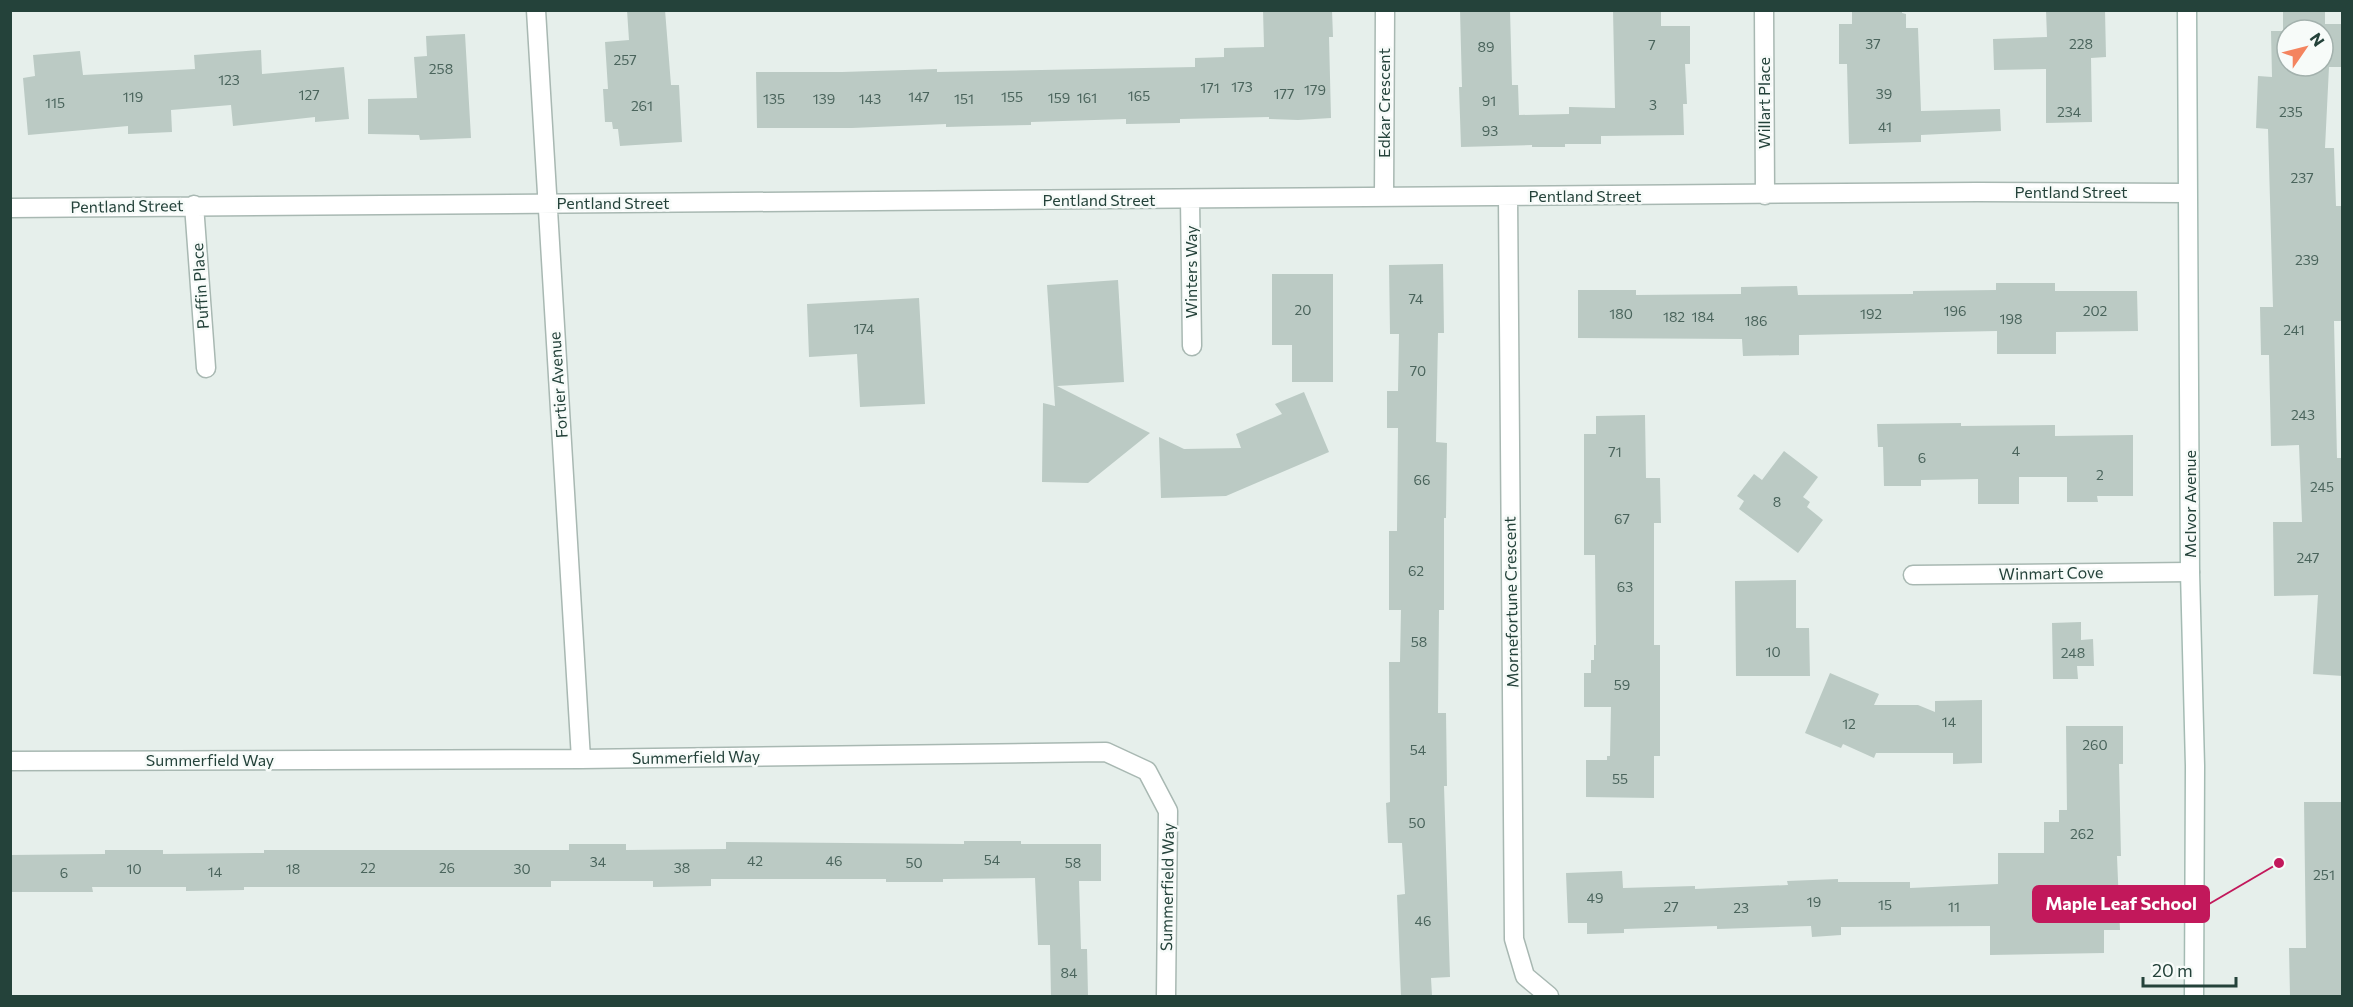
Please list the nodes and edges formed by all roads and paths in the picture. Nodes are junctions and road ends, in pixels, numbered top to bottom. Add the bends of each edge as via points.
1 (536, 10) edge
2 (1385, 10) edge
3 (1764, 10) edge
4 (2187, 10) edge
5 (2187, 193) junction
6 (1765, 195) junction
7 (1384, 196) junction
8 (1508, 196) junction
9 (1190, 199) junction
10 (547, 204) junction
11 (194, 205) junction
12 (10, 208) edge
13 (1191, 346) dead end
14 (206, 368) dead end
15 (2190, 572) junction
16 (1913, 575) dead end
17 (581, 759) junction
18 (10, 761) edge
19 (1166, 996) edge
20 (1549, 996) edge
21 (2194, 996) edge

1 - 10 street, Fortier Avenue
2 - 7 street, Edkar Crescent
3 - 6 street, Willart Place
4 - 5 street, McIvor Avenue
5 - 6 street, Pentland Street
5 - 15 street, McIvor Avenue
6 - 8 street, Pentland Street
7 - 8 street, Pentland Street
7 - 9 street, Pentland Street
8 - 20 street, Mornefortune Crescent via 1514,939 1525,976
9 - 10 street, Pentland Street
9 - 13 street, Winters Way
10 - 11 street, Pentland Street
10 - 17 street, Fortier Avenue
11 - 12 street, Pentland Street
11 - 14 street, Puffin Place
15 - 16 street, Winmart Cove
15 - 21 street, McIvor Avenue via 2195,766
17 - 18 street, Summerfield Way
17 - 19 street, Summerfield Way via 1106,752 1147,771 1168,811

